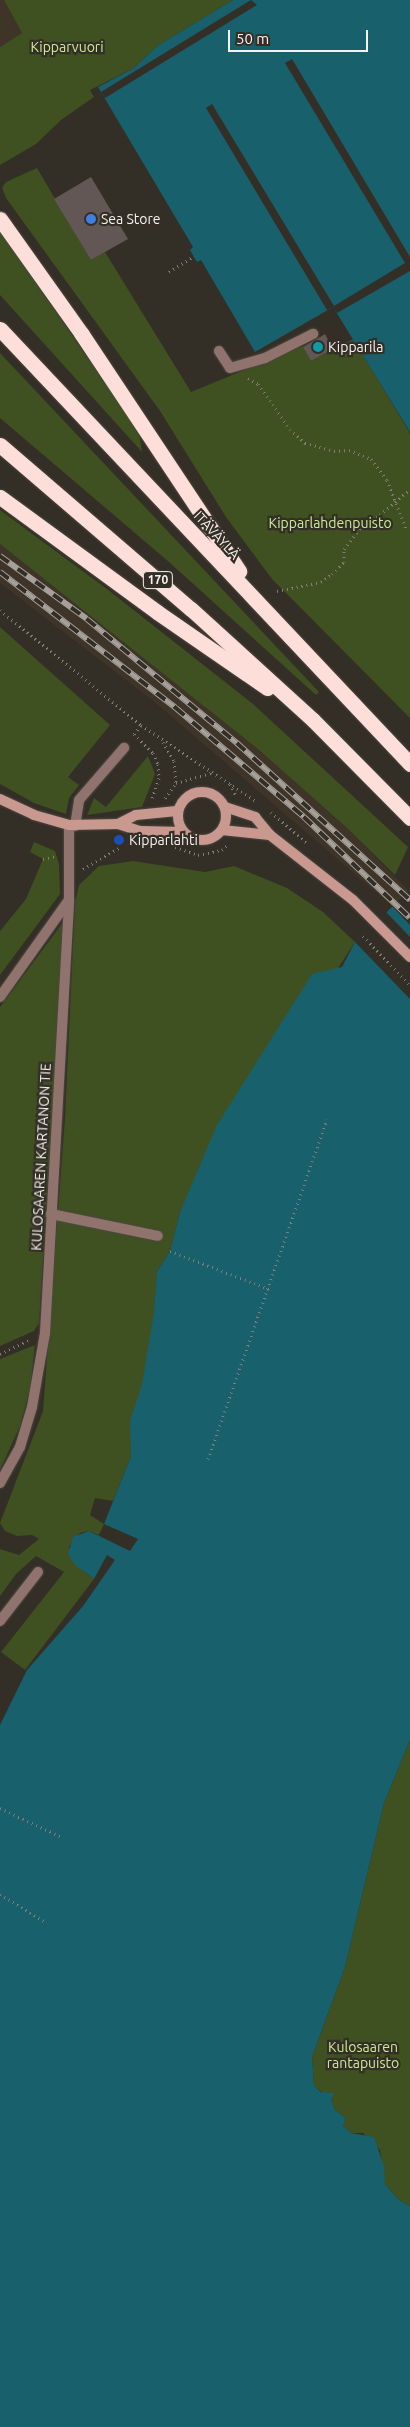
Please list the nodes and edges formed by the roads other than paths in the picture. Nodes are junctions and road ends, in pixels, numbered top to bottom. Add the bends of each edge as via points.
1 (0, 219) edge
2 (0, 330) edge
3 (313, 334) dead end
4 (219, 351) dead end
5 (0, 445) edge
6 (0, 497) edge
7 (262, 606) junction
8 (313, 720) junction
9 (124, 748) dead end
10 (410, 764) edge
11 (0, 798) edge
12 (225, 807) junction
13 (177, 811) junction
14 (410, 818) edge
15 (118, 824) junction
16 (72, 825) junction
17 (222, 830) junction
18 (183, 832) junction
19 (270, 835) junction
20 (69, 900) junction
21 (410, 957) edge
22 (0, 997) edge
23 (51, 1214) junction
24 (158, 1236) dead end
25 (0, 1483) edge
26 (38, 1572) dead end
27 (0, 1621) edge

1 - 7 highway via 81,333
2 - 7 highway, ITÄVÄYLÄ
3 - 4 street via 265,358 230,368
5 - 8 highway, 170 via 191,609
6 - 8 highway via 157,612
7 - 10 highway, ITÄVÄYLÄ
8 - 14 highway, 170
9 - 16 street, KULOSAAREN KARTANON TIE via 79,800
11 - 16 main road via 34,815
12 - 13 main road via 219,798 200,791 182,801
12 - 17 main road via 226,819
12 - 19 main road via 255,817
13 - 15 main road via 149,813
13 - 18 main road
15 - 16 main road
15 - 18 main road via 140,831
16 - 20 street, KULOSAAREN KARTANON TIE
17 - 18 main road via 203,841 192,839
17 - 19 main road
19 - 21 main road via 321,873
20 - 22 street
20 - 23 street, KULOSAAREN KARTANON TIE
23 - 24 street
23 - 25 street, KULOSAAREN KARTANON TIE via 45,1333 32,1407 20,1447
26 - 27 street

